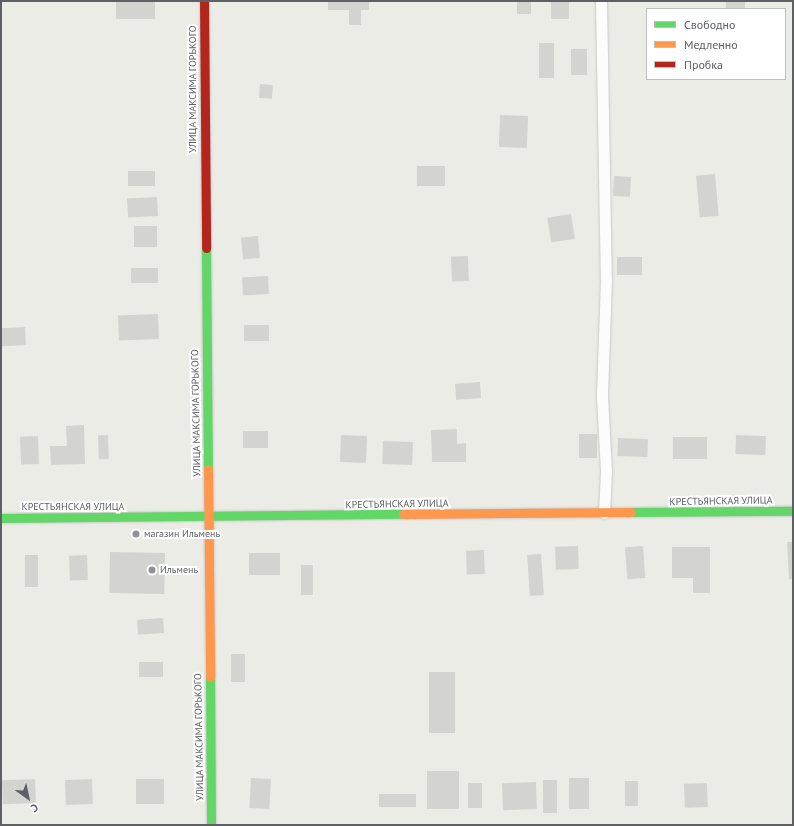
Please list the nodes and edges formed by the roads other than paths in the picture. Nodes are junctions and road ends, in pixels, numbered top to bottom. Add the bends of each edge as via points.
1 (204, 1) edge
2 (601, 1) edge
3 (793, 511) edge
4 (604, 513) junction
5 (209, 516) junction
6 (1, 518) edge
7 (211, 825) edge

1 - 5 street, УЛИЦА МАКСИМА ГОРЬКОГО
2 - 4 lane via 606,280 602,397 606,471
3 - 4 street, КРЕСТЬЯНСКАЯ УЛИЦА
4 - 5 street, КРЕСТЬЯНСКАЯ УЛИЦА
5 - 6 street, КРЕСТЬЯНСКАЯ УЛИЦА
5 - 7 street, УЛИЦА МАКСИМА ГОРЬКОГО

